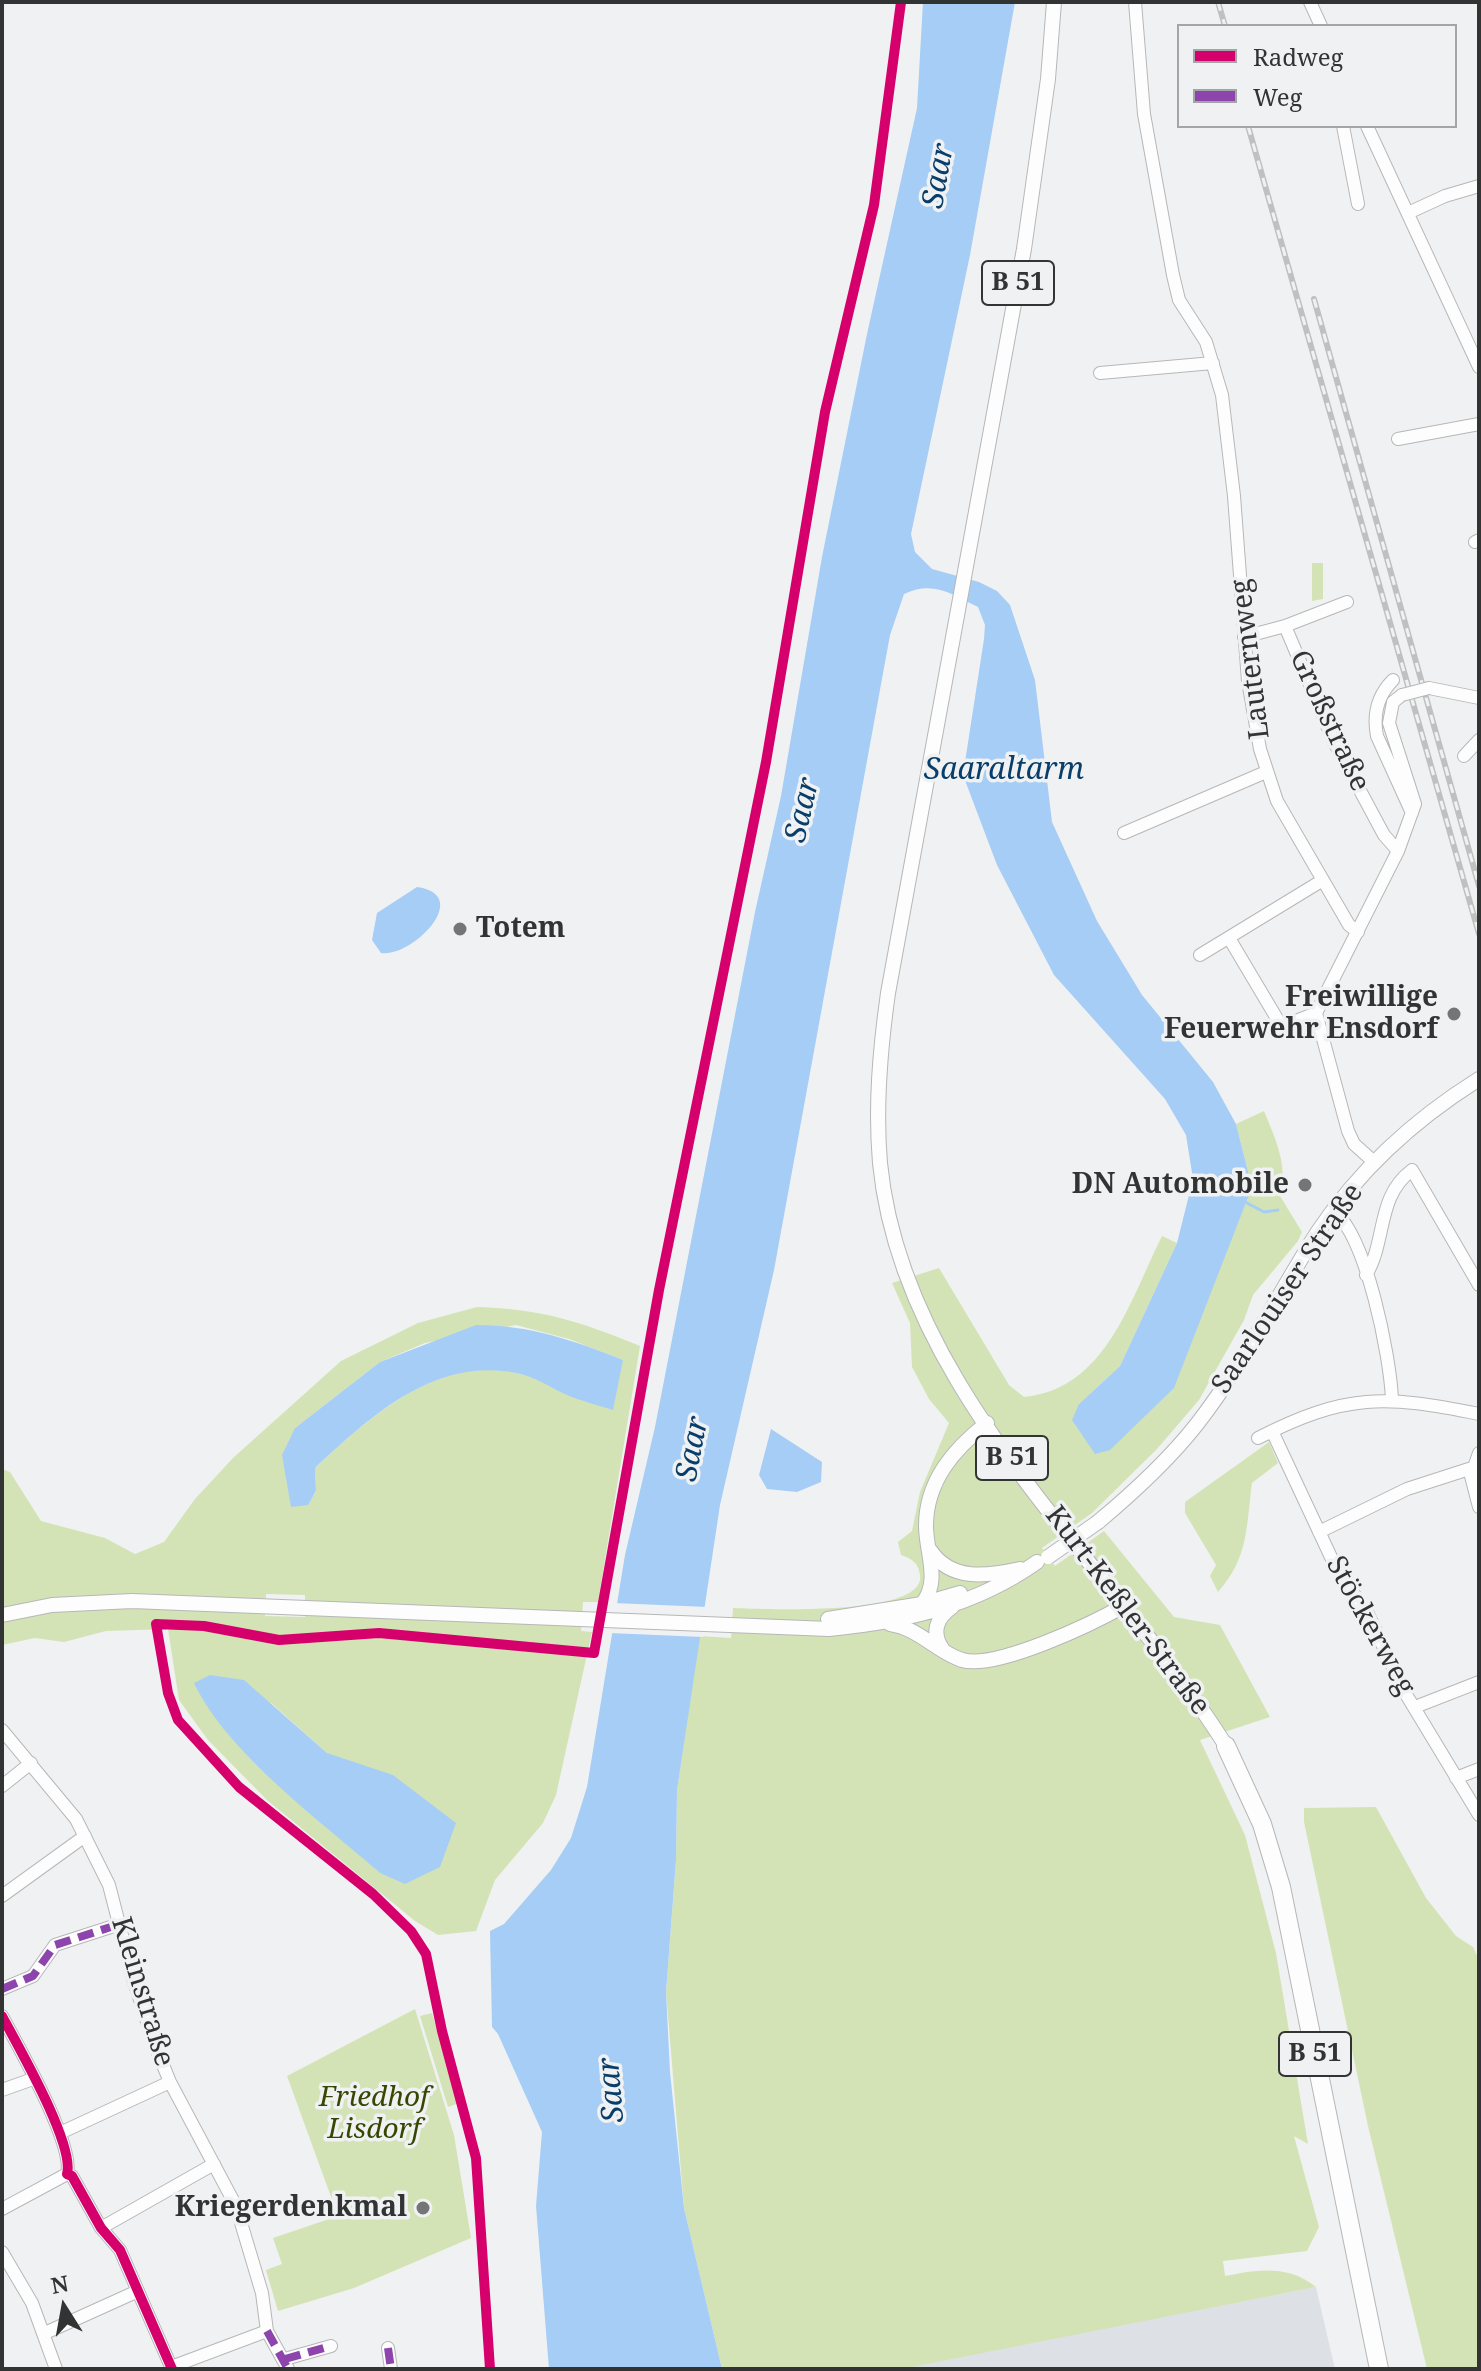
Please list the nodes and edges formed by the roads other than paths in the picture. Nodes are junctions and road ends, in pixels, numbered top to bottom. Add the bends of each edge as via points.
1 (1054, 2) edge
2 (1135, 2) edge
3 (1310, 2) edge
4 (1320, 24) edge
5 (1343, 128) edge
6 (1368, 128) edge
7 (1479, 186) edge
8 (1358, 204) dead end
9 (1408, 213) junction
10 (1213, 363) junction
11 (1479, 367) edge
12 (1100, 373) dead end
13 (1479, 424) edge
14 (1398, 439) dead end
15 (1347, 602) dead end
16 (1285, 626) junction
17 (1244, 637) junction
18 (1393, 680) dead end
19 (1479, 698) edge
20 (1479, 740) edge
21 (1464, 756) dead end
22 (1266, 772) junction
23 (1412, 813) junction
24 (1124, 833) dead end
25 (1398, 851) junction
26 (1323, 880) junction
27 (1358, 932) junction
28 (1229, 938) junction
29 (1200, 955) dead end
30 (1316, 1013) junction
31 (1479, 1079) edge
32 (1374, 1162) junction
33 (1334, 1211) junction
34 (1366, 1275) junction
35 (1479, 1285) edge
36 (1392, 1399) junction
37 (1479, 1414) edge
38 (987, 1423) junction
39 (1272, 1431) junction
40 (1258, 1438) dead end
41 (1479, 1453) edge
42 (1472, 1468) junction
43 (1479, 1507) edge
44 (1319, 1532) junction
45 (930, 1550) junction
46 (1042, 1559) junction
47 (1021, 1569) junction
48 (959, 1603) junction
49 (922, 1604) junction
50 (1125, 1605) junction
51 (8, 1613) edge
52 (771, 1625) junction
53 (870, 1625) junction
54 (946, 1653) junction
55 (1479, 1682) edge
56 (1415, 1707) junction
57 (2, 1730) edge
58 (1226, 1746) joint
59 (31, 1763) junction
60 (1479, 1769) edge
61 (1456, 1778) junction
62 (2, 1786) edge
63 (1479, 1815) edge
64 (85, 1836) junction
65 (2, 1896) edge
66 (120, 1924) junction
67 (2, 1989) edge
68 (2, 2016) edge
69 (33, 2079) junction
70 (170, 2082) junction
71 (2, 2090) edge
72 (60, 2133) junction
73 (214, 2164) junction
74 (67, 2174) junction
75 (2, 2209) edge
76 (101, 2228) junction
77 (2, 2252) edge
78 (138, 2291) junction
79 (267, 2331) junction
80 (45, 2333) junction
81 (331, 2346) dead end
82 (388, 2348) dead end
83 (287, 2364) edge
84 (172, 2368) edge
85 (56, 2369) edge
86 (391, 2369) edge
87 (1379, 2369) edge

1 - 38 main road, Kurt-Keßler-Straße / B 51 via 1024,249 881,1047 878,1131 886,1201 906,1278 949,1371
2 - 10 street, Lauternweg via 1149,151 1173,275 1179,300
3 - 4 street
5 - 8 street
6 - 9 street
7 - 9 street
9 - 11 street
10 - 12 street
10 - 17 street, Lauternweg via 1230,459
13 - 14 street
15 - 16 street
16 - 17 street, Großstraße
16 - 25 street, Großstraße via 1334,742
17 - 22 street, Lauternweg
18 - 23 street via 1380,696 1375,723
19 - 23 street, bridge via 1429,688 1393,702 1389,723 1414,793
20 - 21 street
22 - 24 street
22 - 26 street, Lauternweg
23 - 25 street
25 - 27 street
26 - 27 street, Lauternweg
26 - 28 street
27 - 30 street
28 - 29 street
28 - 30 street via 1279,1022 1288,1024
30 - 32 street via 1348,1131
31 - 32 main road, Saarlouiser Straße via 1438,1106
32 - 33 main road, Saarlouiser Straße
33 - 34 street via 1350,1229
33 - 46 main road, Saarlouiser Straße, bridge via 1238,1364 1179,1446 1098,1522
34 - 35 street via 1388,1198 1412,1170
34 - 36 street via 1385,1342
36 - 37 street
36 - 39 street via 1330,1408
38 - 45 main road via 949,1455 938,1477 926,1526
38 - 50 main road, Kurt-Keßler-Straße / B 51
39 - 40 street
39 - 44 street, Stöckerweg
41 - 42 street
42 - 43 street
42 - 44 street via 1407,1489
44 - 56 street, Stöckerweg
45 - 47 main road via 946,1566 970,1575
45 - 49 main road via 932,1585
46 - 47 main road
46 - 48 main road via 995,1589
47 - 49 main road
48 - 53 main road
48 - 54 main road via 941,1615 936,1626
49 - 52 main road
50 - 54 main road via 1087,1626 1003,1656 970,1662
50 - 58 main road, Kurt-Keßler-Straße / B 51
51 - 52 main road via 89,1601
52 - 53 main road
53 - 54 main road via 901,1626
55 - 56 street
56 - 61 street, Stöckerweg
57 - 59 street, Kleinstraße
58 - 87 highway, B 51 via 1262,1824 1281,1887
59 - 62 street
59 - 64 street, Kleinstraße
60 - 61 street
61 - 63 street, Stöckerweg
64 - 65 street
64 - 66 street, Kleinstraße via 109,1885
66 - 67 street via 55,1945 33,1976
66 - 70 street, Kleinstraße via 143,2012
68 - 69 street
69 - 71 street
69 - 72 street
70 - 72 street
70 - 73 street, Kleinstraße
72 - 74 street
73 - 76 street
73 - 79 street, Kleinstraße via 245,2230
74 - 75 street
74 - 76 street
76 - 78 street via 120,2250
77 - 80 street
78 - 80 street
78 - 84 street
79 - 83 street, Kleinstraße
79 - 84 street
80 - 85 street
81 - 83 street, Kleinstraße
82 - 86 street

